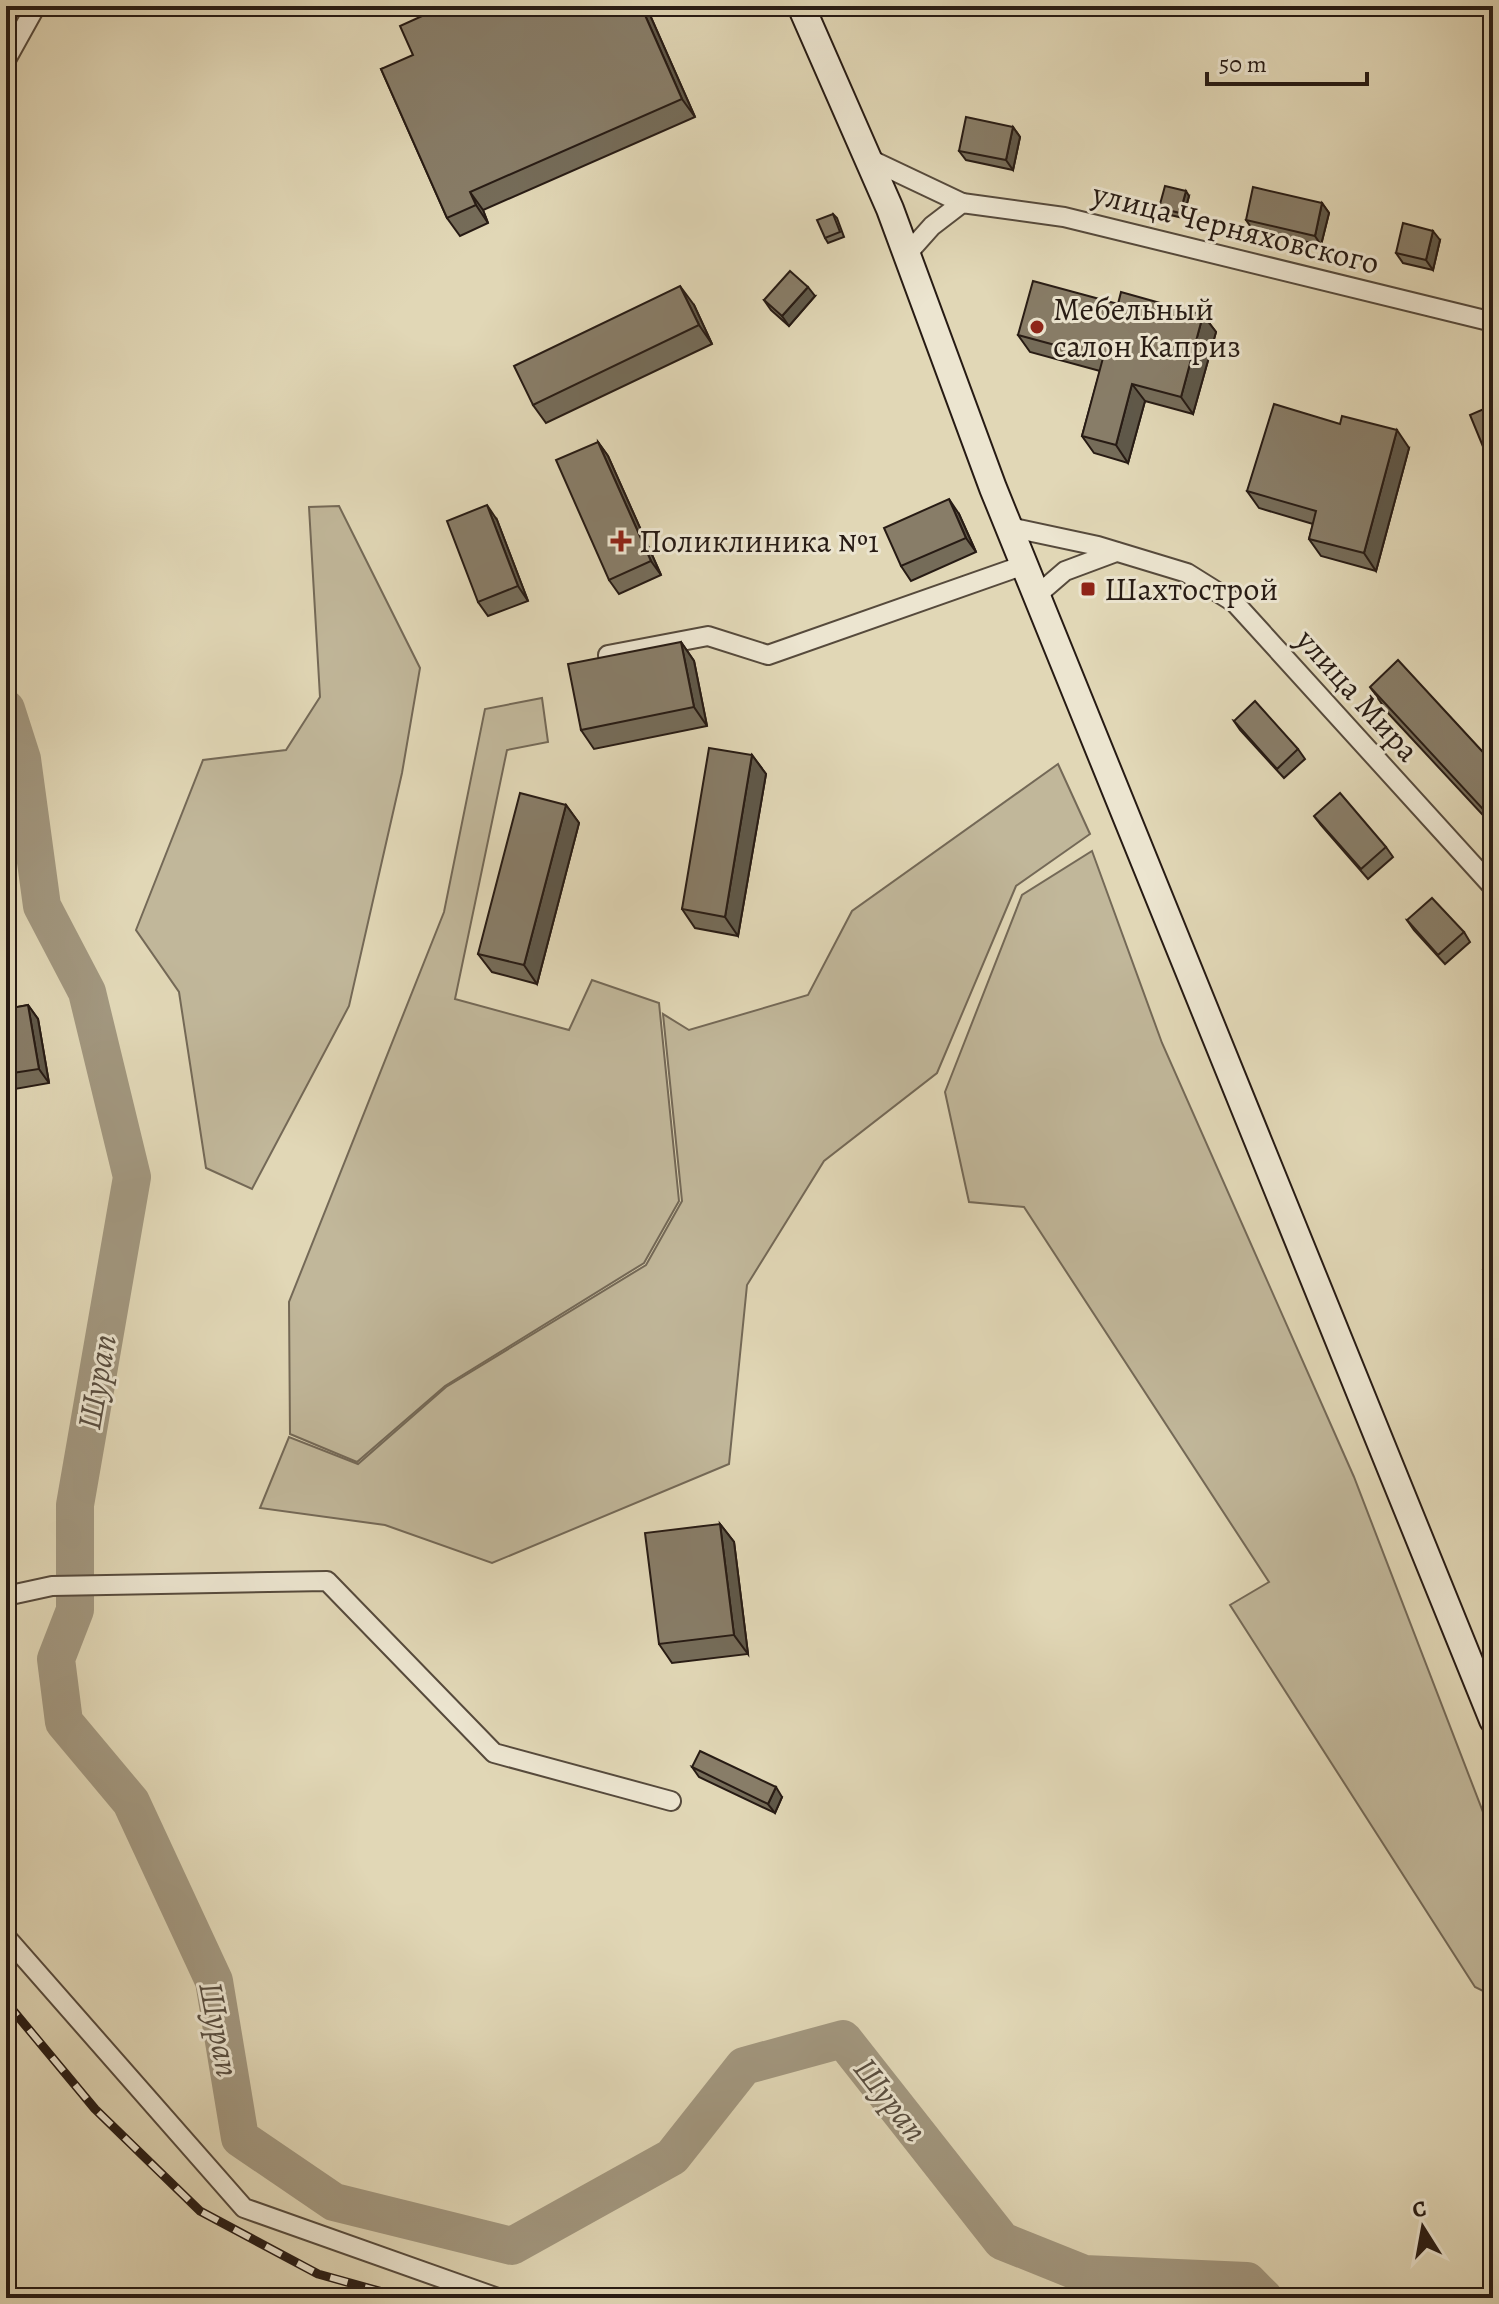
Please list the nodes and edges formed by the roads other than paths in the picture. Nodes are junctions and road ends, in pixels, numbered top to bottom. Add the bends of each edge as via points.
1 (36, 6) edge
2 (801, 6) edge
3 (6, 60) edge
4 (867, 158) junction
5 (962, 203) junction
6 (907, 254) junction
7 (1493, 322) edge
8 (1009, 527) junction
9 (1117, 552) junction
10 (1024, 565) junction
11 (1036, 596) junction
12 (608, 655) edge
13 (1493, 887) edge
14 (6, 1596) edge
15 (1493, 1720) edge
16 (671, 1801) dead end
17 (6, 1937) edge
18 (498, 2298) edge

1 - 3 street
2 - 4 main road
4 - 5 street, улица Черняховского
4 - 6 main road
5 - 6 street
5 - 7 street, улица Черняховского via 1064,217
6 - 8 main road
8 - 9 street, улица Мира
8 - 10 main road
9 - 11 street via 1065,571
9 - 13 street, улица Мира via 1187,573 1235,603
10 - 11 main road
10 - 12 street via 768,655 708,636
11 - 15 main road
14 - 16 street via 52,1586 327,1581 494,1753
17 - 18 street via 244,2208

